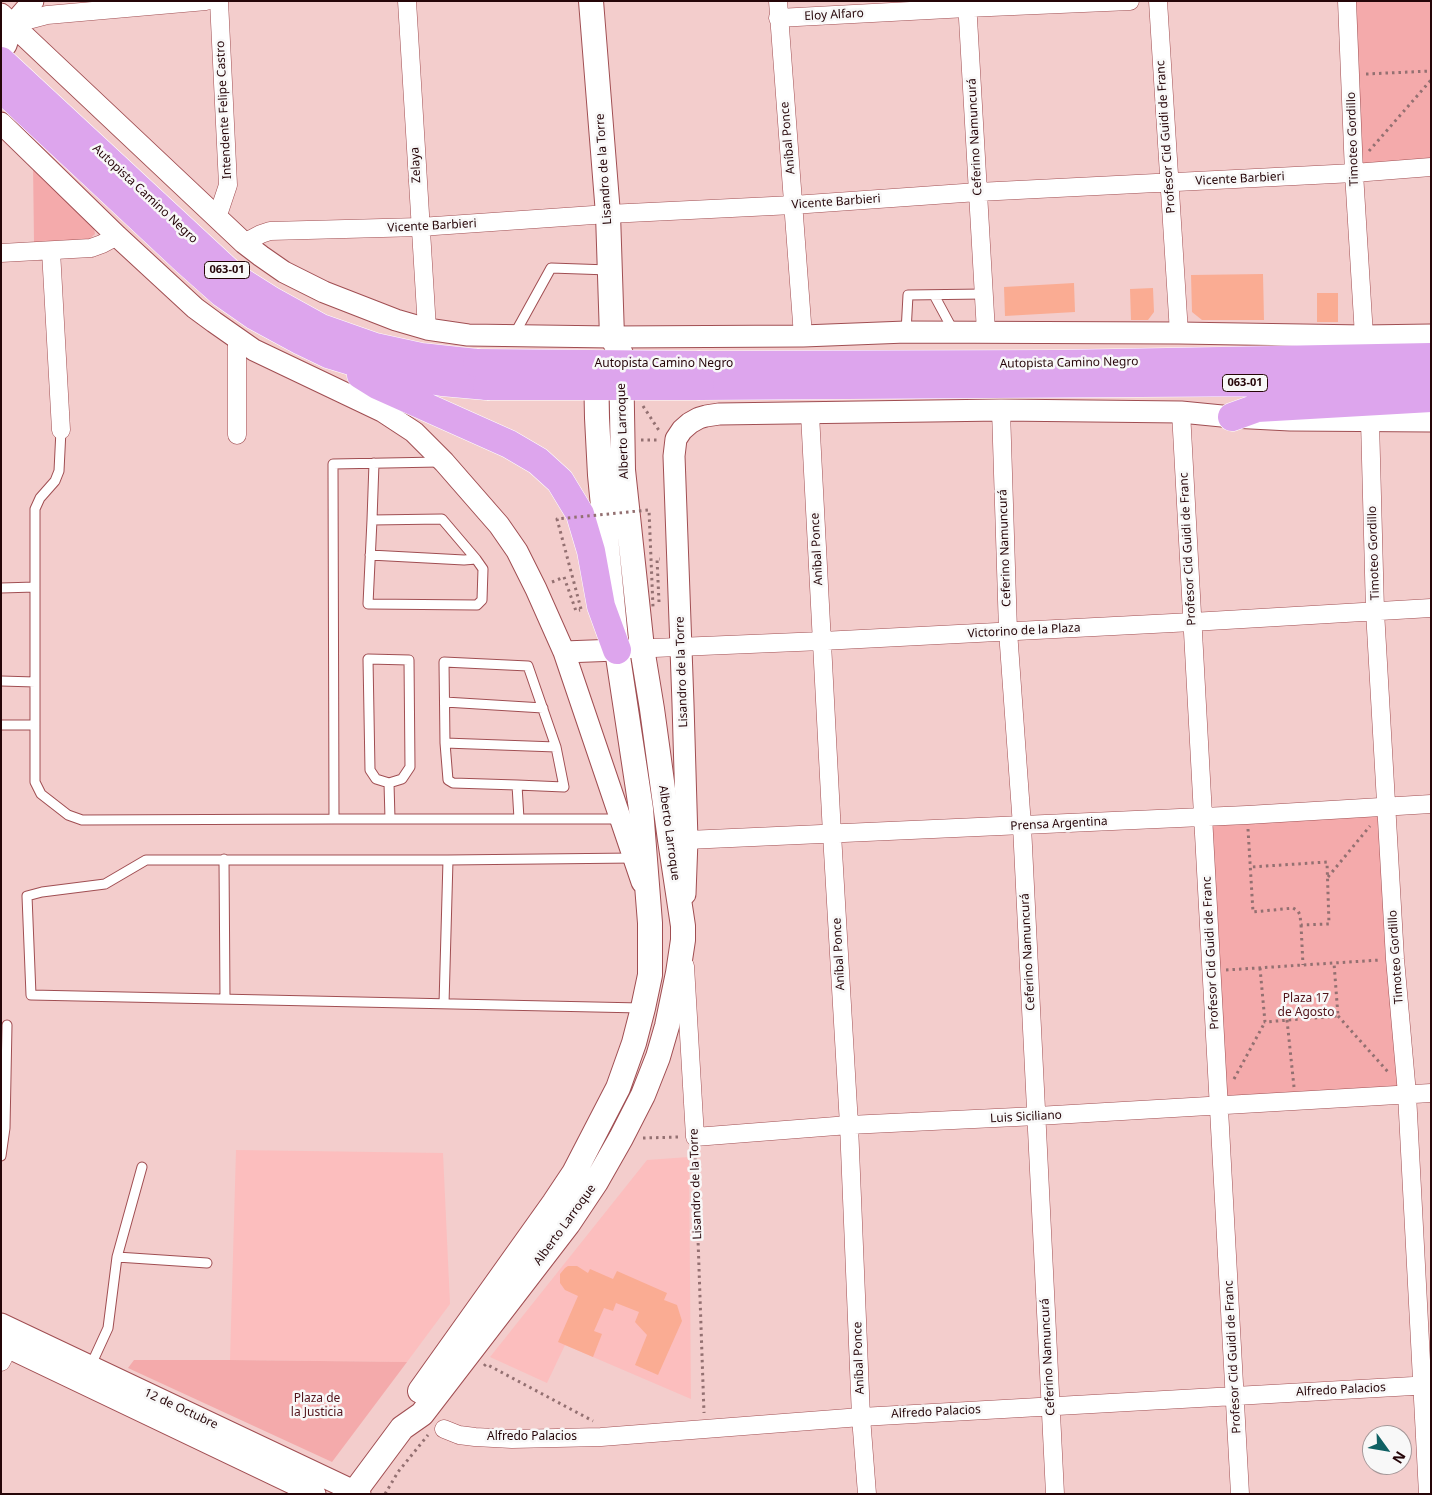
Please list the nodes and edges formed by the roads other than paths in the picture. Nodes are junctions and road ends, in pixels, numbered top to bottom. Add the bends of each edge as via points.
1 (33, 1) edge
2 (206, 1) edge
3 (219, 1) edge
4 (407, 1) edge
5 (591, 1) edge
6 (1130, 1) edge
7 (1158, 1) edge
8 (1347, 1) edge
9 (967, 4) edge
10 (778, 10) edge
11 (5, 22) edge
12 (1, 50) edge
13 (1, 60) edge
14 (11, 99) edge
15 (1431, 167) edge
16 (1354, 173) junction
17 (1169, 183) junction
18 (978, 192) junction
19 (793, 205) junction
20 (608, 214) junction
21 (215, 216) junction
22 (420, 227) junction
23 (117, 236) junction
24 (244, 243) junction
25 (51, 251) junction
26 (1, 253) edge
27 (610, 270) junction
28 (934, 294) junction
29 (984, 294) junction
30 (427, 329) junction
31 (906, 332) junction
32 (954, 332) junction
33 (986, 332) junction
34 (1179, 333) junction
35 (1431, 335) edge
36 (514, 336) junction
37 (803, 336) junction
38 (1364, 336) junction
39 (612, 337) junction
40 (238, 339) junction
41 (328, 354) junction
42 (1431, 357) edge
43 (482, 375) junction
44 (700, 376) junction
45 (1431, 381) edge
46 (1431, 398) edge
47 (1001, 410) junction
48 (1181, 412) junction
49 (810, 414) junction
50 (1232, 417) junction
51 (1431, 420) edge
52 (1370, 421) junction
53 (61, 430) joint
54 (237, 435) dead end
55 (444, 462) junction
56 (374, 463) junction
57 (372, 520) junction
58 (370, 556) junction
59 (476, 559) junction
60 (35, 587) junction
61 (1, 588) edge
62 (1431, 608) edge
63 (1375, 611) junction
64 (1192, 622) junction
65 (1008, 631) junction
66 (822, 641) junction
67 (682, 647) junction
68 (630, 649) junction
69 (564, 652) junction
70 (1, 681) edge
71 (35, 682) junction
72 (445, 702) junction
73 (543, 708) junction
74 (1, 725) edge
75 (35, 725) junction
76 (445, 743) junction
77 (556, 747) junction
78 (389, 783) junction
79 (518, 785) junction
80 (1431, 804) edge
81 (1386, 807) junction
82 (1203, 817) junction
83 (334, 819) junction
84 (390, 819) junction
85 (519, 819) junction
86 (621, 820) junction
87 (1022, 826) junction
88 (832, 834) junction
89 (686, 840) junction
90 (634, 858) junction
91 (224, 859) junction
92 (448, 860) junction
93 (649, 901) junction
94 (683, 933) junction
95 (224, 999) junction
96 (444, 1004) junction
97 (643, 1008) junction
98 (7, 1025) dead end
99 (1431, 1093) edge
100 (1407, 1094) junction
101 (1219, 1105) junction
102 (1037, 1116) junction
103 (849, 1125) junction
104 (695, 1137) joint
105 (1, 1156) edge
106 (142, 1167) dead end
107 (117, 1258) junction
108 (208, 1262) dead end
109 (6, 1342) edge
110 (90, 1366) junction
111 (1427, 1386) edge
112 (1235, 1396) junction
113 (1050, 1406) junction
114 (861, 1417) junction
115 (402, 1428) junction
116 (438, 1430) road end
117 (356, 1493) edge
118 (315, 1494) edge
119 (867, 1494) edge
120 (1055, 1494) edge
121 (1240, 1494) edge
122 (1428, 1494) edge

1 - 11 street
2 - 11 street via 47,15
3 - 21 street, Intendente Felipe Castro via 228,185
4 - 22 street, Zelaya
5 - 20 main road, Lisandro de la Torre
6 - 9 street, Eloy Alfaro
7 - 17 street, Profesor Cid Guidi de Franc
8 - 16 street, Timoteo Gordillo
9 - 10 street, Eloy Alfaro
9 - 18 street, Ceferino Namuncurá
10 - 19 street, Aníbal Ponce
11 - 12 street via 6,45
11 - 21 street
13 - 14 highway, Autopista Camino Negro / 063-01
14 - 23 street
14 - 41 highway, Autopista Camino Negro / 063-01 via 222,293 255,316
14 - 43 highway, Autopista Camino Negro / 063-01 via 234,277 272,302 321,328 375,347
15 - 16 street, Vicente Barbieri
16 - 17 street, Vicente Barbieri
16 - 38 street, Timoteo Gordillo
17 - 18 street, Vicente Barbieri
17 - 34 street, Profesor Cid Guidi de Franc
18 - 19 street, Vicente Barbieri
18 - 29 street, Ceferino Namuncurá
19 - 20 street, Vicente Barbieri
19 - 37 street, Aníbal Ponce
20 - 22 street, Vicente Barbieri
20 - 27 main road, Lisandro de la Torre
21 - 24 street
22 - 24 street, Vicente Barbieri via 270,231
22 - 30 street, Zelaya
23 - 25 street via 91,248
23 - 40 street via 195,308
24 - 30 street via 284,272 324,292
25 - 26 street
25 - 53 street
27 - 36 lane via 552,268
27 - 39 main road, Lisandro de la Torre
28 - 29 lane
28 - 31 lane via 908,295
28 - 32 lane
29 - 33 street, Ceferino Namuncurá
30 - 36 street via 468,335
31 - 32 street
31 - 37 street
32 - 33 street
33 - 34 street
34 - 38 street
35 - 38 street
36 - 39 street
37 - 39 street
39 - 68 main road, Alberto Larroque via 621,354
39 - 68 main road, Alberto Larroque via 596,355 600,475
40 - 54 street
40 - 55 street via 274,360 382,411 414,432
41 - 43 highway, Autopista Camino Negro / 063-01 via 442,382
41 - 68 highway via 377,385 509,444 538,461 560,481 580,514 601,606
42 - 44 highway, Autopista Camino Negro / 063-01 via 1051,364
43 - 44 highway, Autopista Camino Negro / 063-01, bridge
44 - 45 highway, Autopista Camino Negro / 063-01
46 - 50 highway via 1257,408
47 - 48 street
47 - 49 street
47 - 65 street, Ceferino Namuncurá
48 - 50 street
48 - 64 street, Profesor Cid Guidi de Franc
49 - 66 street, Aníbal Ponce
49 - 67 street, Lisandro de la Torre via 706,416 682,430 676,439
50 - 52 street
51 - 52 street
52 - 63 street, Timoteo Gordillo
53 - 60 lane via 59,470 35,509
55 - 56 lane
55 - 69 street via 499,525 517,551
56 - 57 lane
56 - 83 lane via 333,464
57 - 58 lane
57 - 59 lane via 442,519
58 - 59 lane
58 - 59 lane via 368,604 477,605 482,600 483,569
60 - 61 lane
60 - 71 lane
62 - 63 street, Victorino de la Plaza
63 - 64 street, Victorino de la Plaza
63 - 81 street, Timoteo Gordillo
64 - 65 street, Victorino de la Plaza
64 - 82 street, Profesor Cid Guidi de Franc
65 - 66 street, Victorino de la Plaza
65 - 87 street, Ceferino Namuncurá
66 - 67 street, Victorino de la Plaza
66 - 88 street, Aníbal Ponce
67 - 68 street, Victorino de la Plaza
67 - 89 street, Lisandro de la Torre
68 - 69 street
68 - 93 main road, Alberto Larroque
68 - 94 main road, Alberto Larroque via 652,709
69 - 86 street
70 - 71 lane
71 - 75 lane
72 - 73 lane
72 - 73 lane via 444,662 528,666
72 - 76 lane
73 - 77 lane
74 - 75 lane
75 - 83 lane via 35,782 41,794 68,815 82,820
76 - 77 lane
76 - 79 lane via 448,780 453,783
77 - 79 lane via 564,787
78 - 78 lane via 402,779 410,767 409,660 368,660 370,770 376,779
78 - 84 lane
79 - 85 lane
80 - 81 street, Prensa Argentina
81 - 82 street, Prensa Argentina
81 - 100 street, Timoteo Gordillo
82 - 87 street, Prensa Argentina
82 - 101 street, Profesor Cid Guidi de Franc
83 - 84 lane
84 - 85 lane
85 - 86 lane
86 - 90 street
87 - 88 street, Prensa Argentina
87 - 102 street, Ceferino Namuncurá
88 - 89 street, Prensa Argentina
88 - 103 street, Aníbal Ponce
89 - 94 street, Lisandro de la Torre
90 - 92 lane
90 - 93 street
91 - 92 lane
91 - 95 lane
91 - 95 lane via 146,860 105,884 27,896 31,995
92 - 96 lane
93 - 97 main road, Alberto Larroque via 650,975
94 - 104 street, Lisandro de la Torre
94 - 115 main road, Alberto Larroque via 678,973 658,1057 621,1138 568,1224 422,1414
95 - 96 lane
96 - 97 lane
97 - 115 main road, Alberto Larroque via 618,1088 574,1173 410,1405
98 - 105 lane via 5,1128
99 - 100 street, Luis Siciliano
100 - 101 street, Luis Siciliano
100 - 111 street, Timoteo Gordillo
101 - 102 street, Luis Siciliano
101 - 112 street, Profesor Cid Guidi de Franc
102 - 103 street, Luis Siciliano
102 - 113 street, Ceferino Namuncurá
103 - 104 street, Luis Siciliano
103 - 114 street, Aníbal Ponce
106 - 107 lane
107 - 108 lane
107 - 110 lane via 108,1328
109 - 110 street, 12 de Octubre
109 - 118 street, 12 de Octubre
110 - 117 street, 12 de Octubre
111 - 112 street, Alfredo Palacios
111 - 122 street, Timoteo Gordillo
112 - 113 street, Alfredo Palacios
112 - 121 street, Profesor Cid Guidi de Franc
113 - 114 street, Alfredo Palacios
113 - 120 street, Ceferino Namuncurá
114 - 116 street, Alfredo Palacios via 620,1435 512,1439
114 - 119 street, Aníbal Ponce
115 - 117 main road, Alberto Larroque

